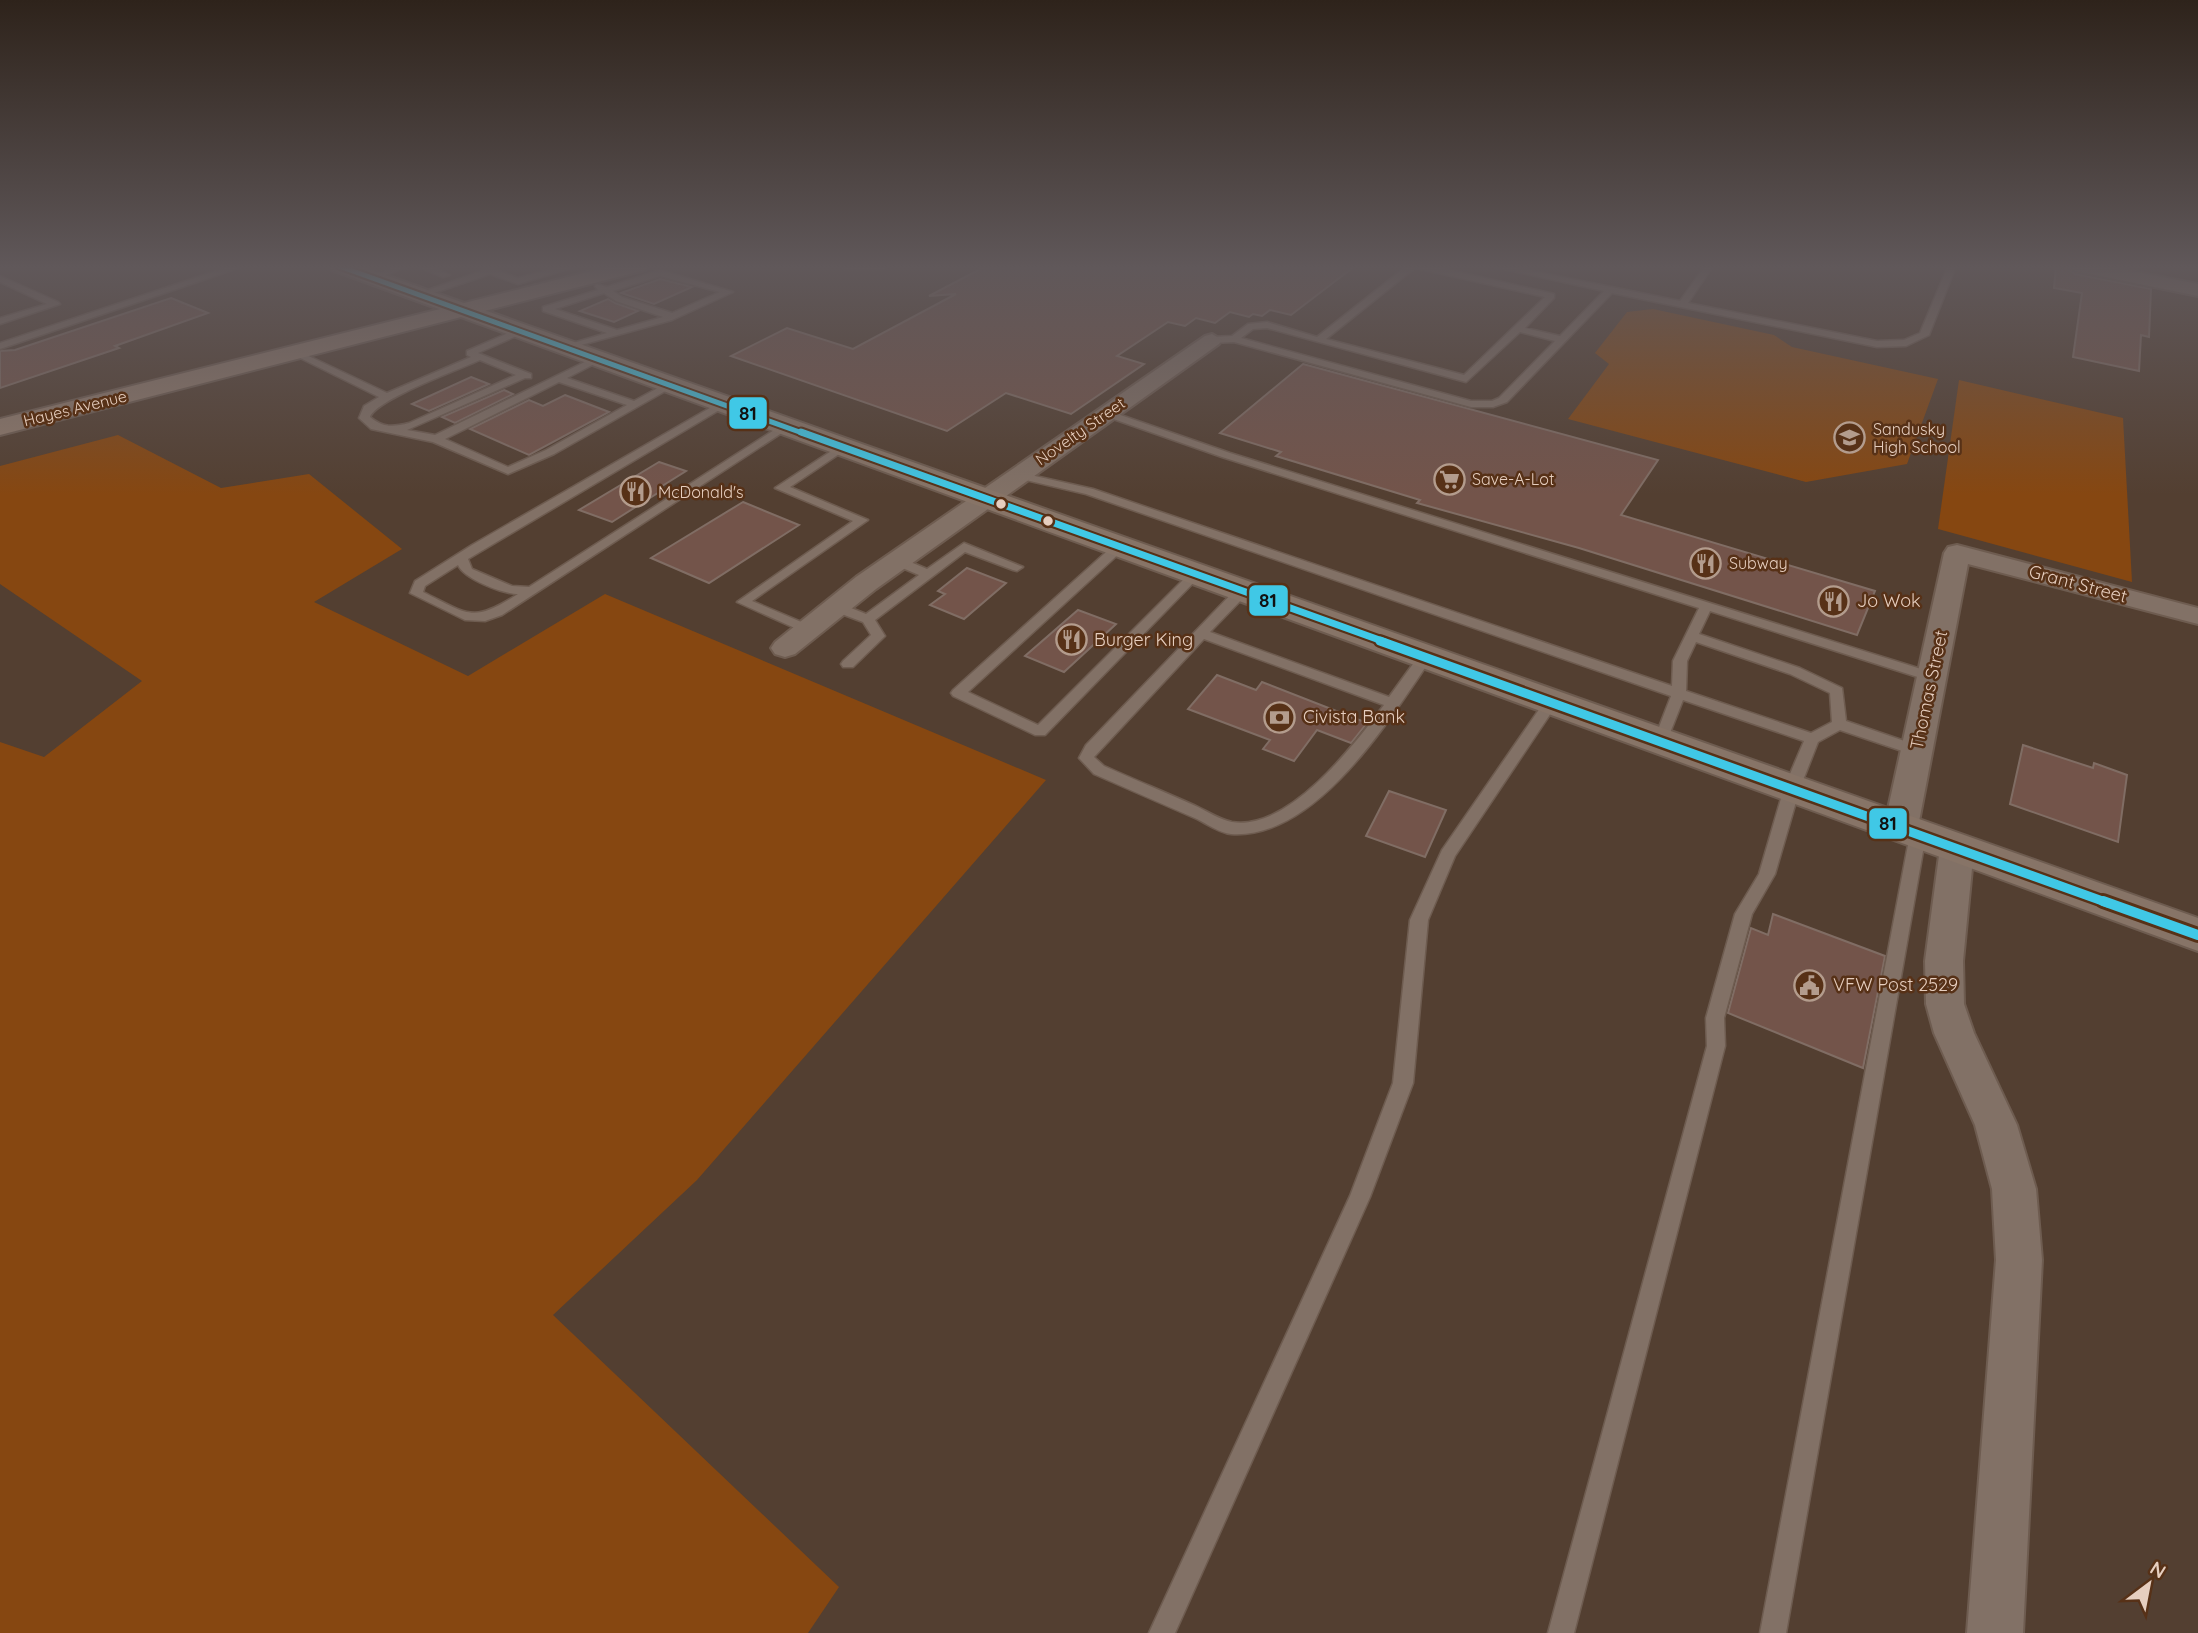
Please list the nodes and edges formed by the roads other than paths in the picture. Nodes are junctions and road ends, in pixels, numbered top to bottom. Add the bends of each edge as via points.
1 (338, 342) edge
2 (496, 342) edge
3 (535, 342) edge
4 (599, 342) edge
5 (1218, 342) edge
6 (1235, 342) edge
7 (1327, 342) edge
8 (1504, 342) edge
9 (1556, 342) edge
10 (1864, 342) edge
11 (1908, 342) edge
12 (295, 353) junction
13 (479, 357) junction
14 (563, 363) junction
15 (524, 374) junction
16 (548, 384) junction
17 (671, 386) junction
18 (387, 397) junction
19 (722, 404) junction
20 (636, 405) junction
21 (1106, 413) junction
22 (0, 427) edge
23 (786, 427) junction
24 (391, 431) junction
25 (436, 439) junction
26 (844, 448) junction
27 (1017, 475) junction
28 (984, 499) junction
29 (1119, 547) junction
30 (1957, 553) joint
31 (461, 558) junction
32 (897, 561) junction
33 (1017, 568) dead end
34 (928, 574) junction
35 (1196, 574) junction
36 (532, 591) junction
37 (1242, 591) junction
38 (1706, 606) junction
39 (836, 607) junction
40 (2198, 616) edge
41 (868, 619) junction
42 (808, 630) junction
43 (1201, 634) junction
44 (1692, 636) junction
45 (785, 648) dead end
46 (1426, 656) junction
47 (848, 664) dead end
48 (1932, 677) junction
49 (1679, 693) junction
50 (1552, 701) junction
51 (1391, 704) junction
52 (1839, 724) junction
53 (1812, 738) junction
54 (1661, 740) junction
55 (1917, 751) junction
56 (1792, 788) junction
57 (1926, 836) junction
58 (2198, 935) edge
59 (1162, 1633) edge
60 (1561, 1633) edge
61 (1773, 1633) edge
62 (1995, 1633) edge

1 - 12 main road, Hayes Avenue
2 - 13 lane via 470,354
3 - 14 main road
4 - 14 lane
5 - 21 street, Novelty Street
6 - 9 lane via 1471,404 1493,404 1503,400
7 - 8 lane via 1466,379
10 - 11 lane
12 - 18 lane
12 - 22 main road, Hayes Avenue
13 - 15 lane
13 - 18 lane
14 - 16 lane
14 - 17 main road via 597,359
14 - 20 lane
15 - 16 lane
15 - 24 lane
16 - 25 lane
17 - 19 main road
17 - 20 lane
18 - 24 lane via 368,408 364,418
19 - 23 main road
19 - 31 lane
20 - 25 lane via 508,471
21 - 27 street, Novelty Street
21 - 38 lane
23 - 26 main road
23 - 36 lane
24 - 25 lane
26 - 28 main road
26 - 42 lane via 781,488 862,520 743,601
27 - 28 street, Novelty Street
27 - 49 lane via 1089,491
28 - 29 main road
28 - 32 street, Novelty Street
29 - 35 main road
29 - 35 lane via 958,692 1040,732
30 - 40 street, Grant Street
30 - 48 street, Thomas Street
31 - 36 lane via 467,571 510,590
31 - 36 lane via 420,584 416,593 474,621 490,618
32 - 34 lane
32 - 39 street, Novelty Street
33 - 34 lane via 964,547
34 - 41 lane
35 - 37 main road
37 - 43 lane
37 - 46 main road
38 - 44 lane
38 - 48 lane
39 - 41 lane
39 - 42 street, Novelty Street
41 - 47 lane via 878,636
42 - 45 street, Novelty Street
43 - 51 lane
43 - 51 lane via 1086,758 1099,770 1231,828 1252,830 1303,804 1342,771
44 - 49 lane via 1680,661
44 - 52 lane via 1795,671 1837,691
46 - 50 main road
46 - 51 lane
48 - 55 street, Thomas Street
49 - 53 lane
49 - 54 lane
50 - 54 main road
50 - 59 lane via 1448,854 1419,920 1403,1083 1360,1197
52 - 53 lane
52 - 55 lane
53 - 56 lane
54 - 56 main road
55 - 57 street, Thomas Street
56 - 57 main road
56 - 60 lane via 1767,874 1744,914 1715,1018 1716,1046
57 - 58 main road
57 - 61 lane
57 - 62 street, Thomas Street via 1944,961 1945,1004 1996,1125 2014,1189 2019,1260

